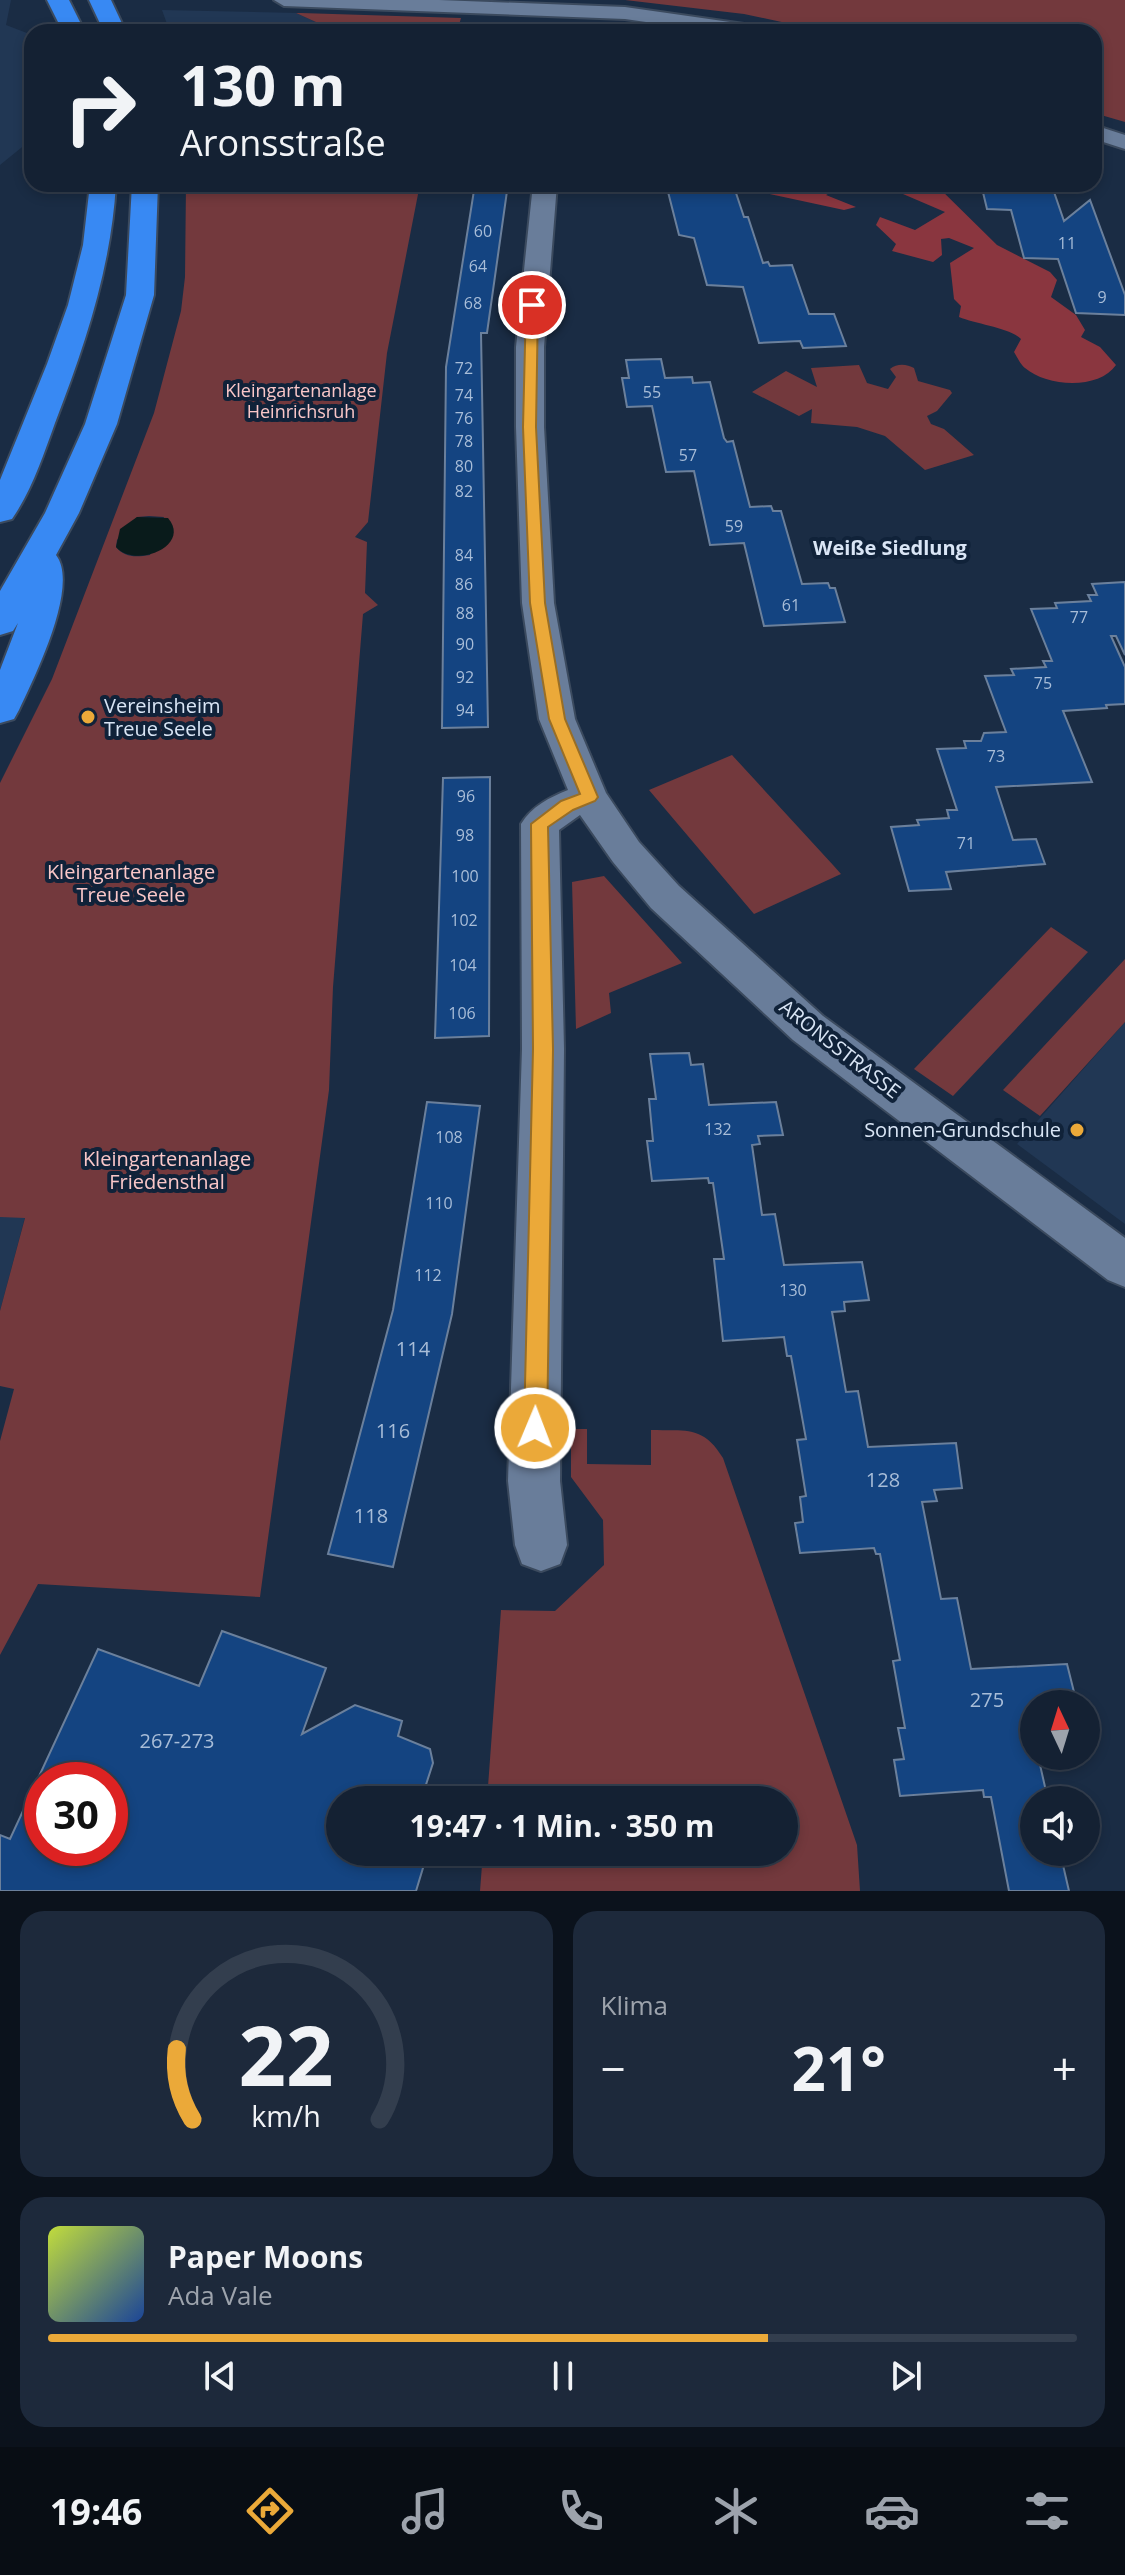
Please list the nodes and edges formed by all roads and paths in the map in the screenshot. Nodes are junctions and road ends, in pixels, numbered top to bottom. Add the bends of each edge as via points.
1 (58, 0) edge
2 (100, 0) edge
3 (284, 0) edge
4 (575, 10) junction
5 (70, 24) edge
6 (111, 24) edge
7 (572, 24) edge
8 (708, 24) edge
9 (1102, 135) edge
10 (1125, 142) edge
11 (102, 192) edge
12 (145, 192) edge
13 (544, 192) edge
14 (0, 512) edge
15 (43, 548) junction
16 (0, 623) edge
17 (0, 710) edge
18 (589, 797) junction
19 (1125, 1265) edge
20 (541, 1545) dead end

1 - 5 highway
2 - 6 highway
3 - 4 street
4 - 7 street
4 - 8 street
9 - 10 street
11 - 14 highway via 99,243 66,352 14,489
12 - 15 highway via 140,295 101,424
13 - 18 street, ARONSSTRASSE via 530,347 538,603 557,719
15 - 16 highway
15 - 17 highway via 46,592
18 - 19 street, ARONSSTRASSE via 665,897 808,1028
18 - 20 street via 540,824 543,1049 534,1481

